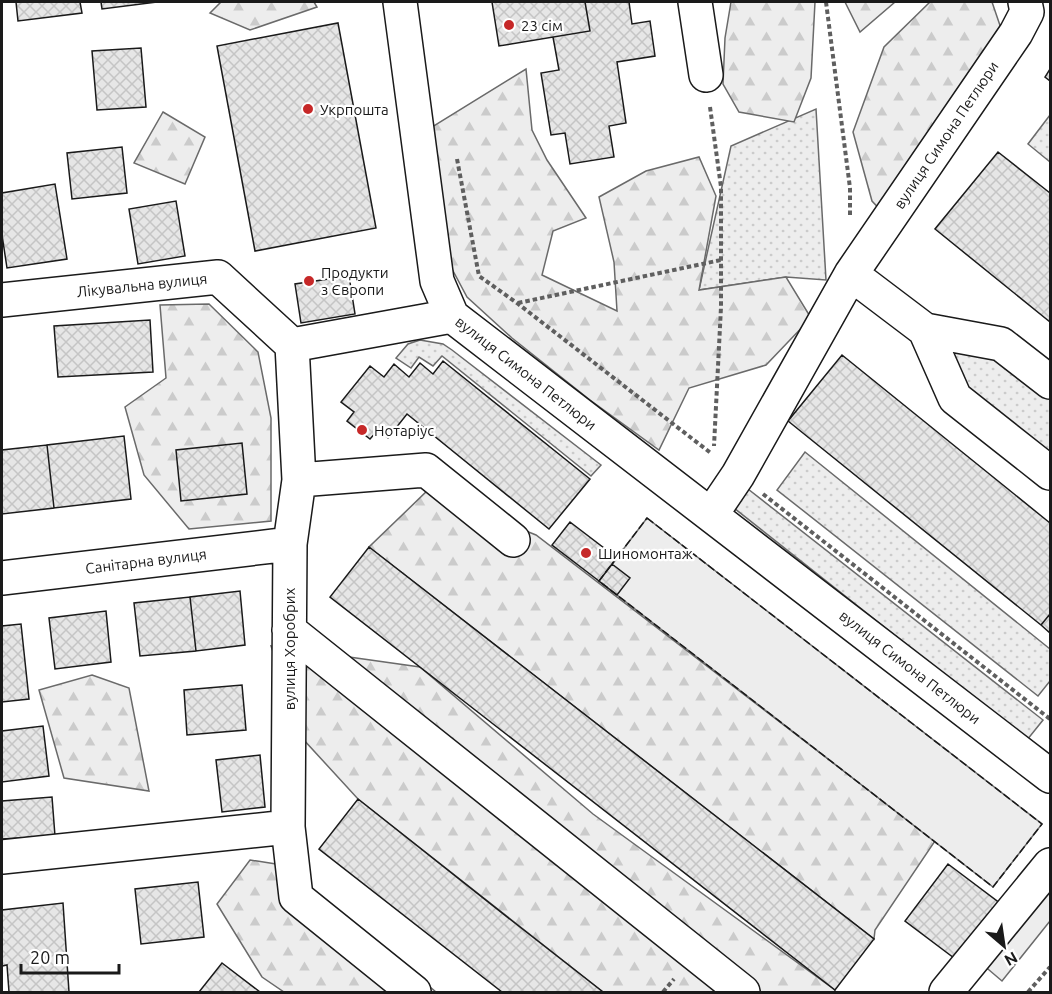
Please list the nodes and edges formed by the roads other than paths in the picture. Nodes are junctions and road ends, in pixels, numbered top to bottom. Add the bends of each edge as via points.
1 (400, 2) edge
2 (695, 2) edge
3 (1025, 2) edge
4 (706, 75) road end
5 (851, 274) junction
6 (2, 300) edge
7 (452, 316) junction
8 (925, 330) junction
9 (292, 345) junction
10 (1050, 382) edge
11 (1050, 473) edge
12 (299, 480) junction
13 (711, 515) junction
14 (513, 540) dead end
15 (290, 544) junction
16 (2, 578) edge
17 (289, 630) junction
18 (1050, 776) edge
19 (288, 827) junction
20 (2, 857) edge
21 (1050, 865) edge
22 (414, 993) edge
23 (743, 993) edge
24 (946, 993) edge

1 - 7 street, вулиця Симона Петлюри via 437,281
2 - 4 street
3 - 5 street, вулиця Симона Петлюри via 1027,12 1016,33
5 - 8 street
5 - 13 street, вулиця Симона Петлюри via 738,475
6 - 9 street, Лікувальна вулиця via 218,277
7 - 9 street
7 - 13 street, вулиця Симона Петлюри
8 - 10 street via 1000,344
8 - 11 street via 955,398
9 - 12 street, вулиця Хоробрих
12 - 14 street via 426,470
12 - 15 street, вулиця Хоробрих
13 - 18 street, вулиця Симона Петлюри
15 - 16 street, Санітарна вулиця
15 - 17 street, вулиця Хоробрих
17 - 19 street, вулиця Хоробрих
17 - 23 street
19 - 20 street
19 - 22 street, вулиця Хоробрих via 296,897
21 - 24 street

